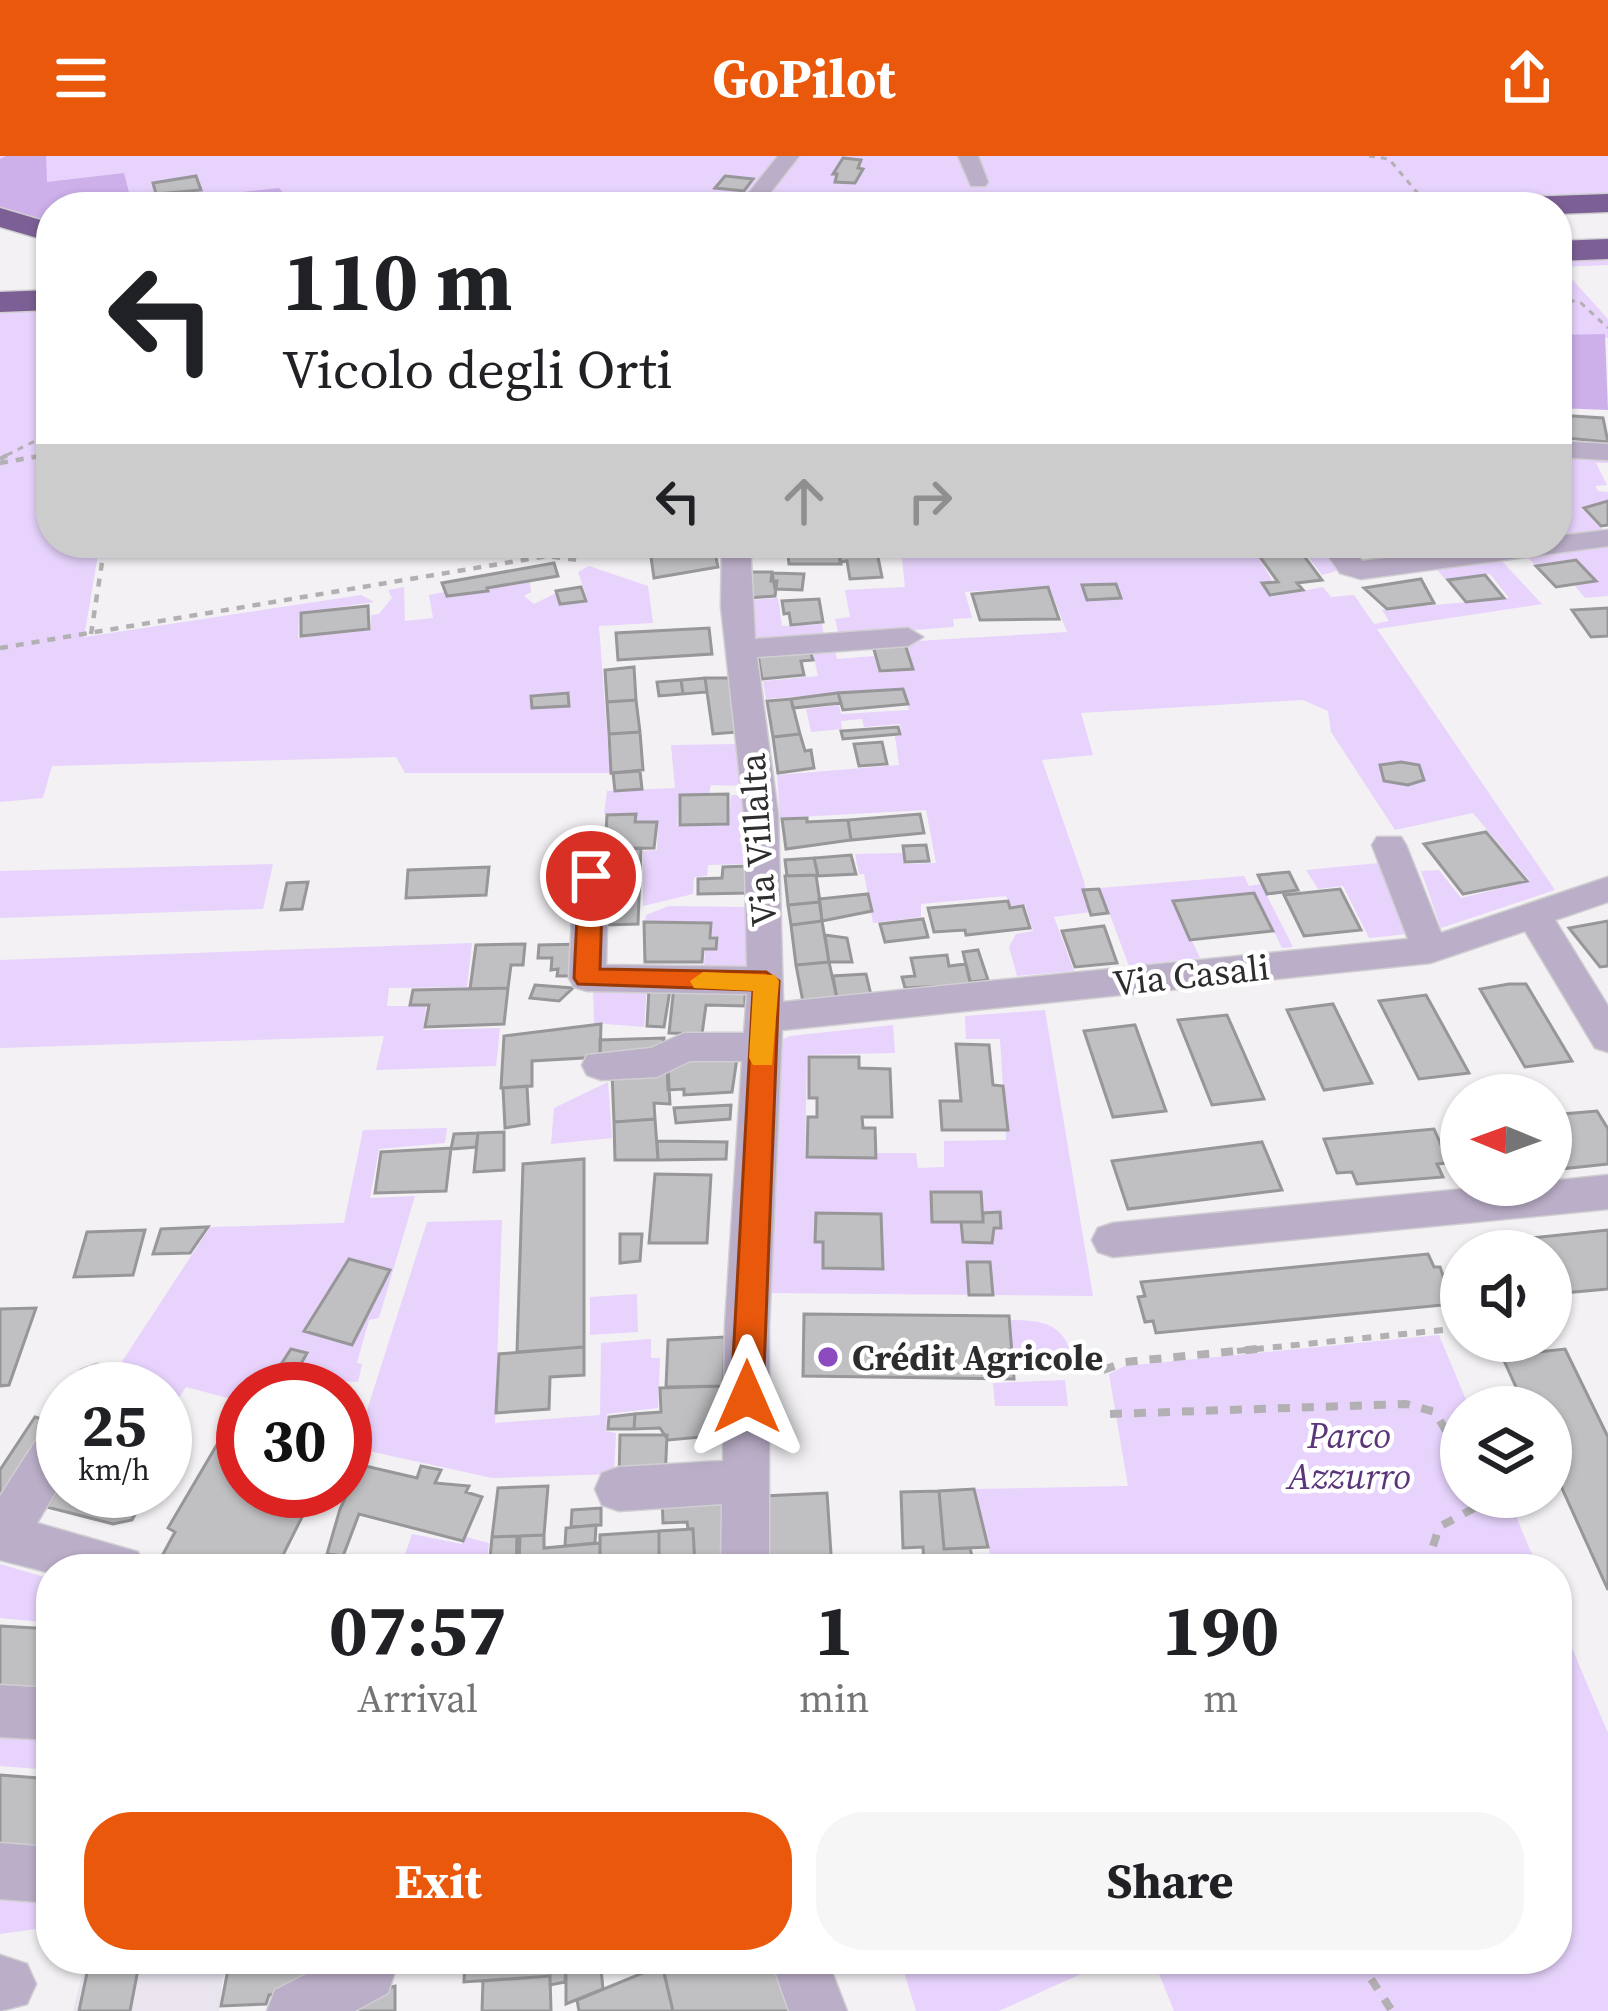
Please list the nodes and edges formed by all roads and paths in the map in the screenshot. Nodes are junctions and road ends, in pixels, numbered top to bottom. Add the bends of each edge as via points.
1 (789, 156) edge
2 (816, 156) edge
3 (968, 156) edge
4 (1370, 156) edge
5 (978, 182) dead end
6 (760, 192) edge
7 (790, 192) edge
8 (1417, 192) edge
9 (1608, 203) edge
10 (1572, 204) edge
11 (0, 217) edge
12 (1608, 218) edge
13 (1572, 219) edge
14 (36, 228) edge
15 (1608, 234) edge
16 (1572, 235) edge
17 (1608, 249) edge
18 (1572, 250) edge
19 (36, 285) edge
20 (0, 286) edge
21 (36, 301) edge
22 (1572, 301) edge
23 (0, 302) edge
24 (1608, 328) edge
25 (36, 441) edge
26 (1572, 450) edge
27 (1608, 452) edge
28 (36, 456) edge
29 (0, 461) edge
30 (1608, 538) edge
31 (1572, 543) edge
32 (103, 558) edge
33 (535, 558) edge
34 (562, 558) edge
35 (737, 558) edge
36 (1344, 558) edge
37 (1454, 558) edge
38 (578, 560) dead end
39 (91, 634) junction
40 (908, 637) dead end
41 (0, 648) edge
42 (740, 649) junction
43 (1389, 845) dead end
44 (591, 876) dead end
45 (1608, 889) edge
46 (1535, 917) junction
47 (1430, 950) junction
48 (765, 1016) junction
49 (1608, 1038) edge
50 (601, 1065) dead end
51 (1608, 1192) edge
52 (1113, 1240) dead end
53 (1440, 1330) edge
54 (1103, 1370) dead end
55 (1110, 1414) dead end
56 (1440, 1421) edge
57 (36, 1480) edge
58 (746, 1481) junction
59 (619, 1489) dead end
60 (1456, 1518) edge
61 (0, 1536) edge
62 (66, 1554) edge
63 (745, 1554) edge
64 (1431, 1554) edge
65 (0, 1711) edge
66 (36, 1713) edge
67 (0, 1871) edge
68 (36, 1875) edge
69 (366, 1974) edge
70 (804, 1974) edge
71 (1368, 1974) edge
72 (296, 2011) edge
73 (818, 2011) edge
74 (1392, 2011) edge

1 - 6 street
2 - 7 street
3 - 5 street
4 - 8 path via 1389,159
9 - 10 highway
11 - 14 highway
12 - 13 highway
15 - 16 highway
17 - 18 highway
19 - 20 highway
21 - 23 highway
22 - 24 path
25 - 29 path
26 - 27 street
28 - 29 path
30 - 31 street
32 - 39 path
33 - 39 path
34 - 38 path
35 - 42 street, Via Villalta
36 - 37 street via 1361,570
39 - 41 path
40 - 42 street
42 - 48 street, Via Villalta via 760,814
43 - 47 street
44 - 48 street via 588,985
45 - 46 street, Via Casali
46 - 47 street, Via Casali
46 - 49 street
47 - 48 street, Via Casali
48 - 50 street via 656,1062
48 - 58 street, Via Villalta
51 - 52 street
53 - 54 path
55 - 56 path via 1406,1404
57 - 61 street
58 - 59 street
58 - 63 street, Via Villalta
60 - 64 path via 1439,1527
61 - 62 street
65 - 66 street
67 - 68 street
69 - 72 street
70 - 73 street
71 - 74 path

